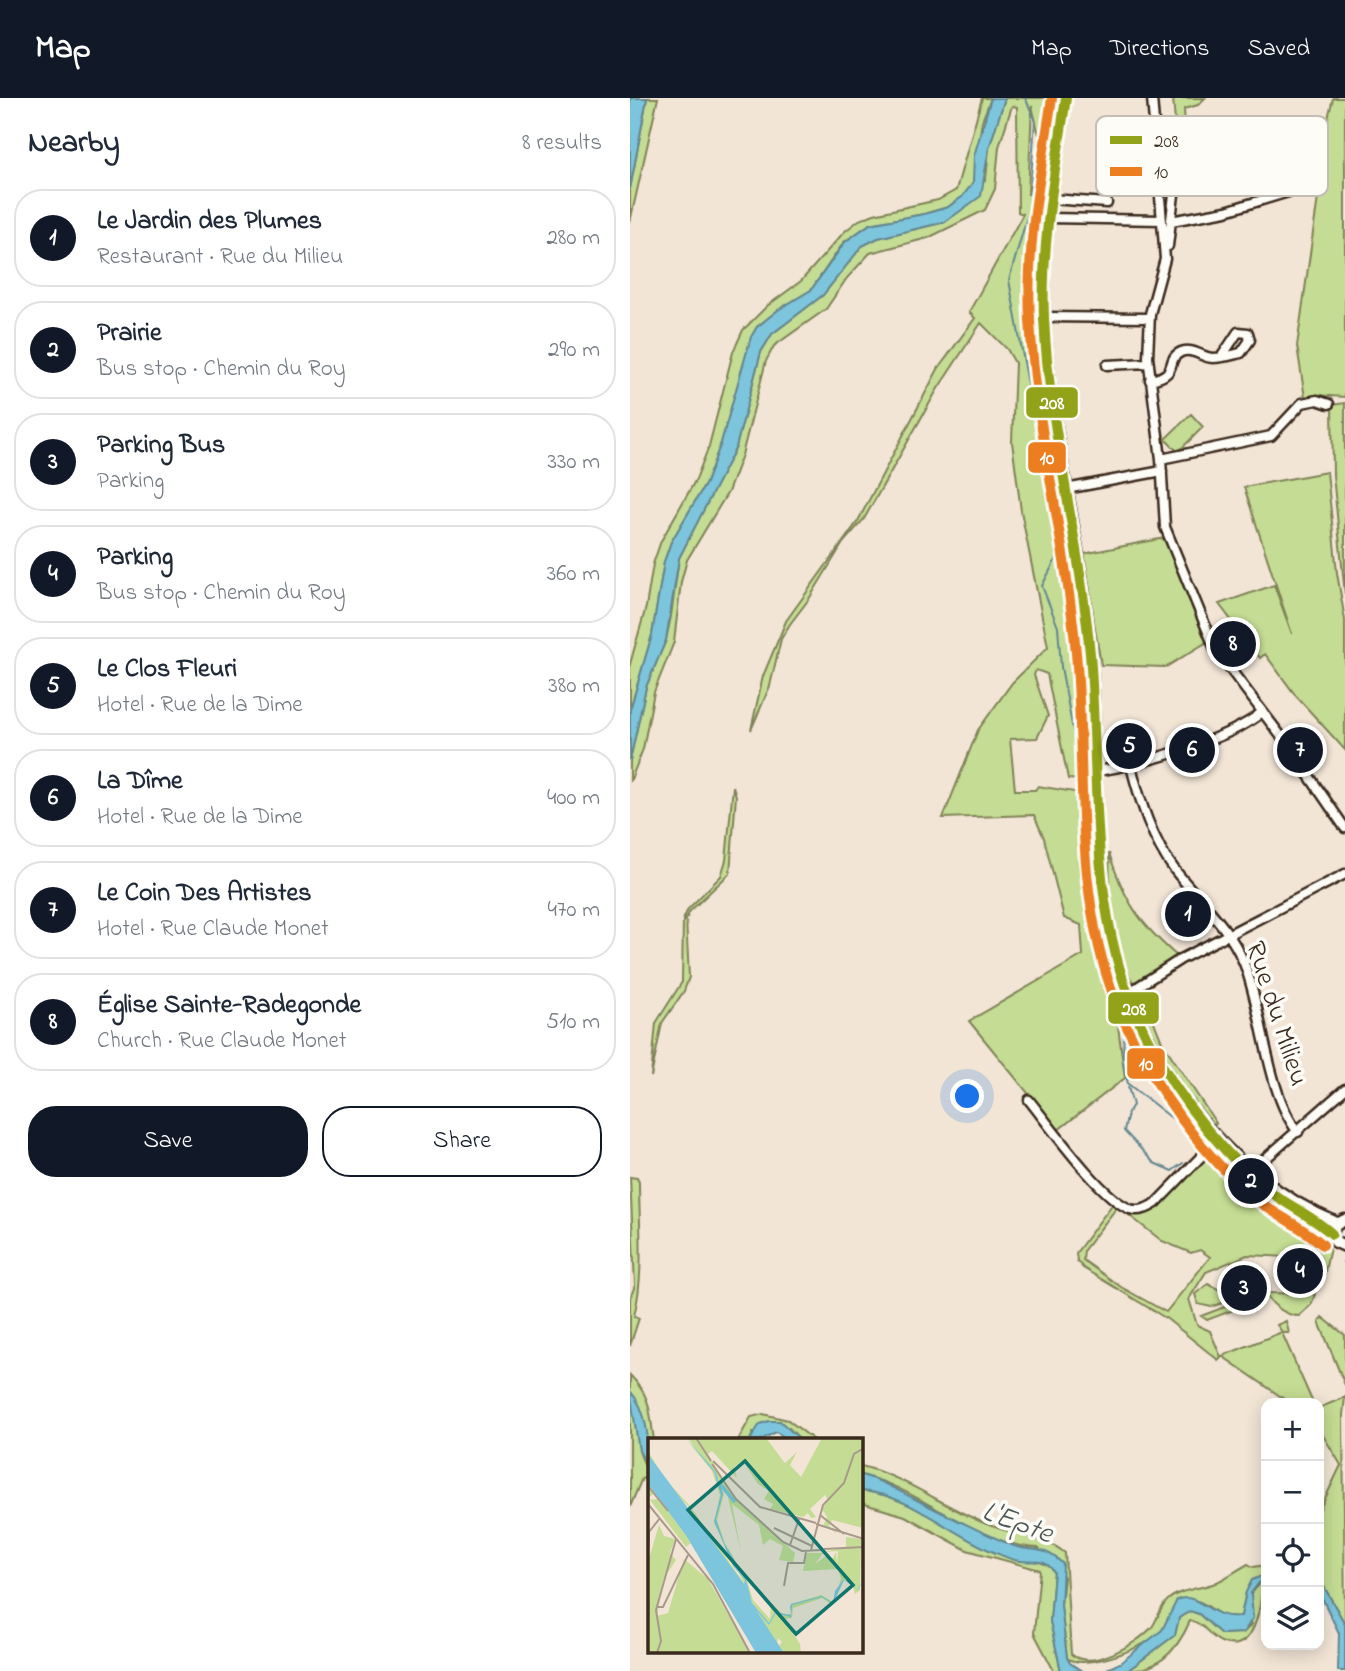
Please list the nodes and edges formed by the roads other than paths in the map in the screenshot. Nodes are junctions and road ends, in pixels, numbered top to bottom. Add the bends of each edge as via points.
1 (1066, 98) edge
2 (1152, 98) edge
3 (1154, 116) edge
4 (1163, 196) edge
5 (1172, 196) edge
6 (1275, 196) edge
7 (1051, 199) junction
8 (1107, 203) dead end
9 (1048, 218) junction
10 (1166, 220) junction
11 (1044, 317) junction
12 (1149, 318) junction
13 (1222, 356) dead end
14 (1148, 363) junction
15 (1107, 365) dead end
16 (1150, 380) junction
17 (1329, 404) dead end
18 (1161, 459) junction
19 (1162, 471) junction
20 (1066, 489) junction
21 (1262, 712) junction
22 (1131, 766) junction
23 (1097, 771) junction
24 (1345, 828) edge
25 (1345, 874) edge
26 (1230, 934) junction
27 (1128, 993) junction
28 (1345, 1088) edge
29 (1029, 1100) dead end
30 (1298, 1132) junction
31 (1218, 1139) junction
32 (1251, 1171) junction
33 (1341, 1222) edge
34 (1332, 1234) junction
35 (1345, 1246) edge

1 - 7 main road
2 - 3 street
4 - 10 street
5 - 10 street
6 - 10 street via 1226,211
7 - 8 street
7 - 9 main road
9 - 10 street
9 - 11 main road
10 - 12 street via 1168,248
11 - 12 street
11 - 20 main road
12 - 14 street
13 - 16 street via 1181,352 1164,377
14 - 15 street
14 - 16 street
16 - 18 street
17 - 18 street via 1317,400 1302,403 1271,436
18 - 19 street
19 - 20 street
19 - 21 street via 1165,527 1208,633 1232,675
20 - 23 main road via 1088,630
21 - 22 street via 1240,728
21 - 24 street
22 - 23 street
22 - 26 street, Rue du Milieu via 1162,850
23 - 27 main road via 1102,889
25 - 26 street
26 - 27 street
26 - 30 street, Rue du Milieu via 1253,990 1279,1091
27 - 31 main road via 1162,1064
28 - 30 street
29 - 31 street via 1083,1166 1131,1209 1148,1209 1156,1203
30 - 32 street
31 - 32 main road
32 - 33 main road via 1299,1203
32 - 34 main road via 1270,1192
33 - 34 main road
34 - 35 main road

